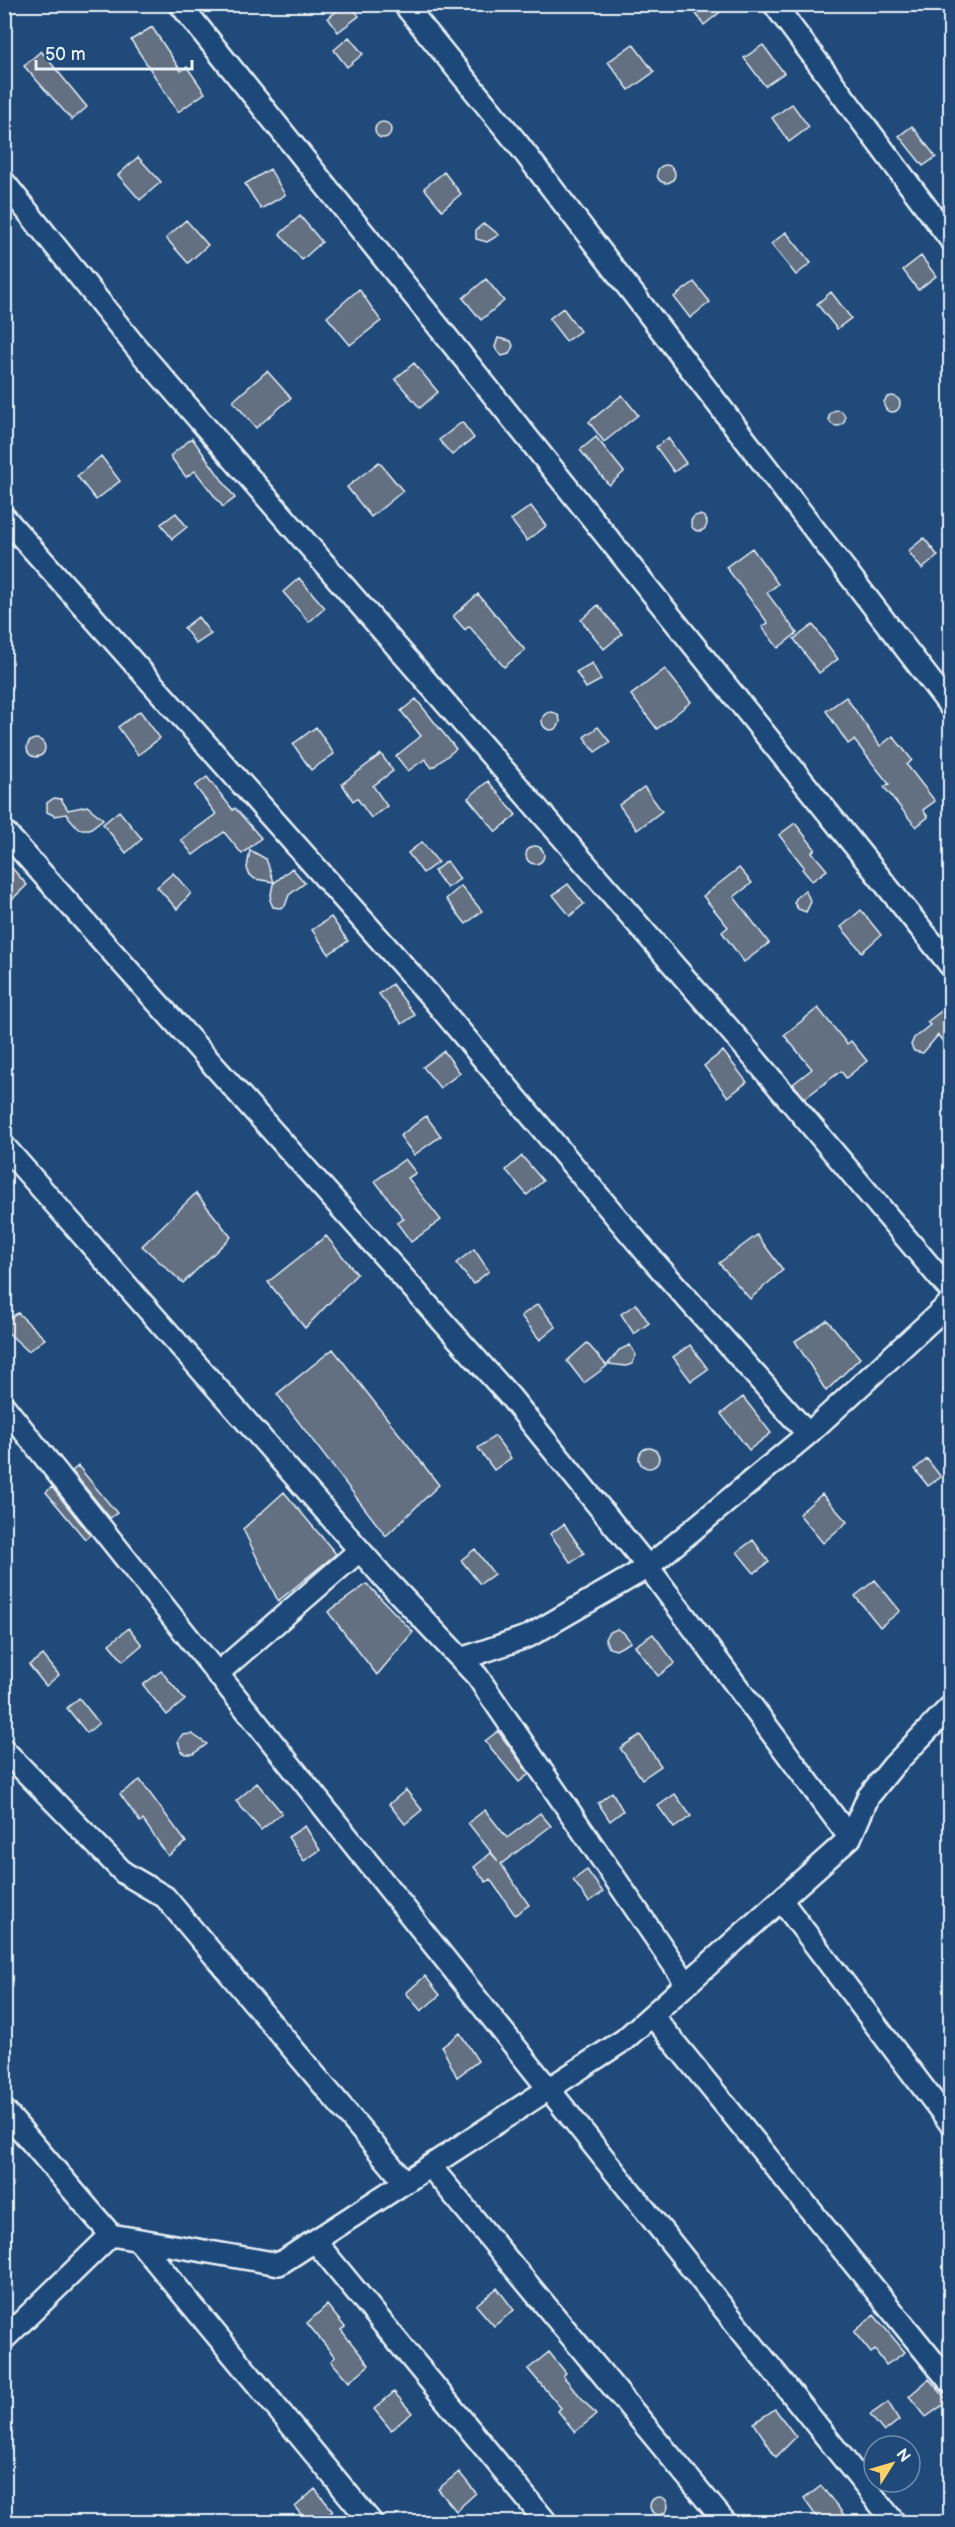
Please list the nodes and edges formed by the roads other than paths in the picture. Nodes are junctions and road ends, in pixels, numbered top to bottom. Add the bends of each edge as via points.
1 (180, 4) edge
2 (404, 4) edge
3 (774, 4) edge
4 (4, 182) edge
5 (951, 239) edge
6 (4, 517) edge
7 (951, 706) edge
8 (4, 831) edge
9 (951, 965) edge
10 (4, 1146) edge
11 (951, 1290) edge
12 (951, 1303) edge
13 (4, 1406) edge
14 (808, 1434) junction
15 (360, 1550) junction
16 (648, 1568) junction
17 (461, 1659) junction
18 (218, 1674) junction
19 (951, 1707) edge
20 (4, 1750) edge
21 (850, 1838) junction
22 (781, 1900) junction
23 (687, 1984) junction
24 (652, 2015) junction
25 (548, 2090) junction
26 (4, 2110) edge
27 (951, 2123) edge
28 (430, 2166) junction
29 (405, 2182) junction
30 (111, 2235) junction
31 (138, 2240) junction
32 (315, 2241) junction
33 (4, 2339) edge
34 (951, 2382) edge
35 (371, 2523) edge
36 (546, 2523) edge
37 (725, 2523) edge
38 (894, 2523) edge

1 - 9 street
2 - 7 street via 518,144
3 - 5 street
4 - 11 street via 135,346
6 - 14 street via 432,998 650,1257
8 - 16 street via 510,1398
10 - 15 street
12 - 14 street
13 - 18 street
14 - 16 street
15 - 17 street
15 - 18 street
16 - 17 street via 529,1636
16 - 21 street
17 - 23 street via 477,1676
18 - 25 street
19 - 21 street via 868,1797
20 - 29 street via 124,1873 165,1897
21 - 22 street
22 - 23 street
22 - 27 street
23 - 24 street
24 - 25 street via 624,2040
24 - 34 street
25 - 28 street
25 - 38 street
26 - 30 street
28 - 29 street
28 - 37 street
29 - 32 street
30 - 31 street
30 - 33 street
31 - 32 street via 279,2264
31 - 35 street
32 - 36 street

